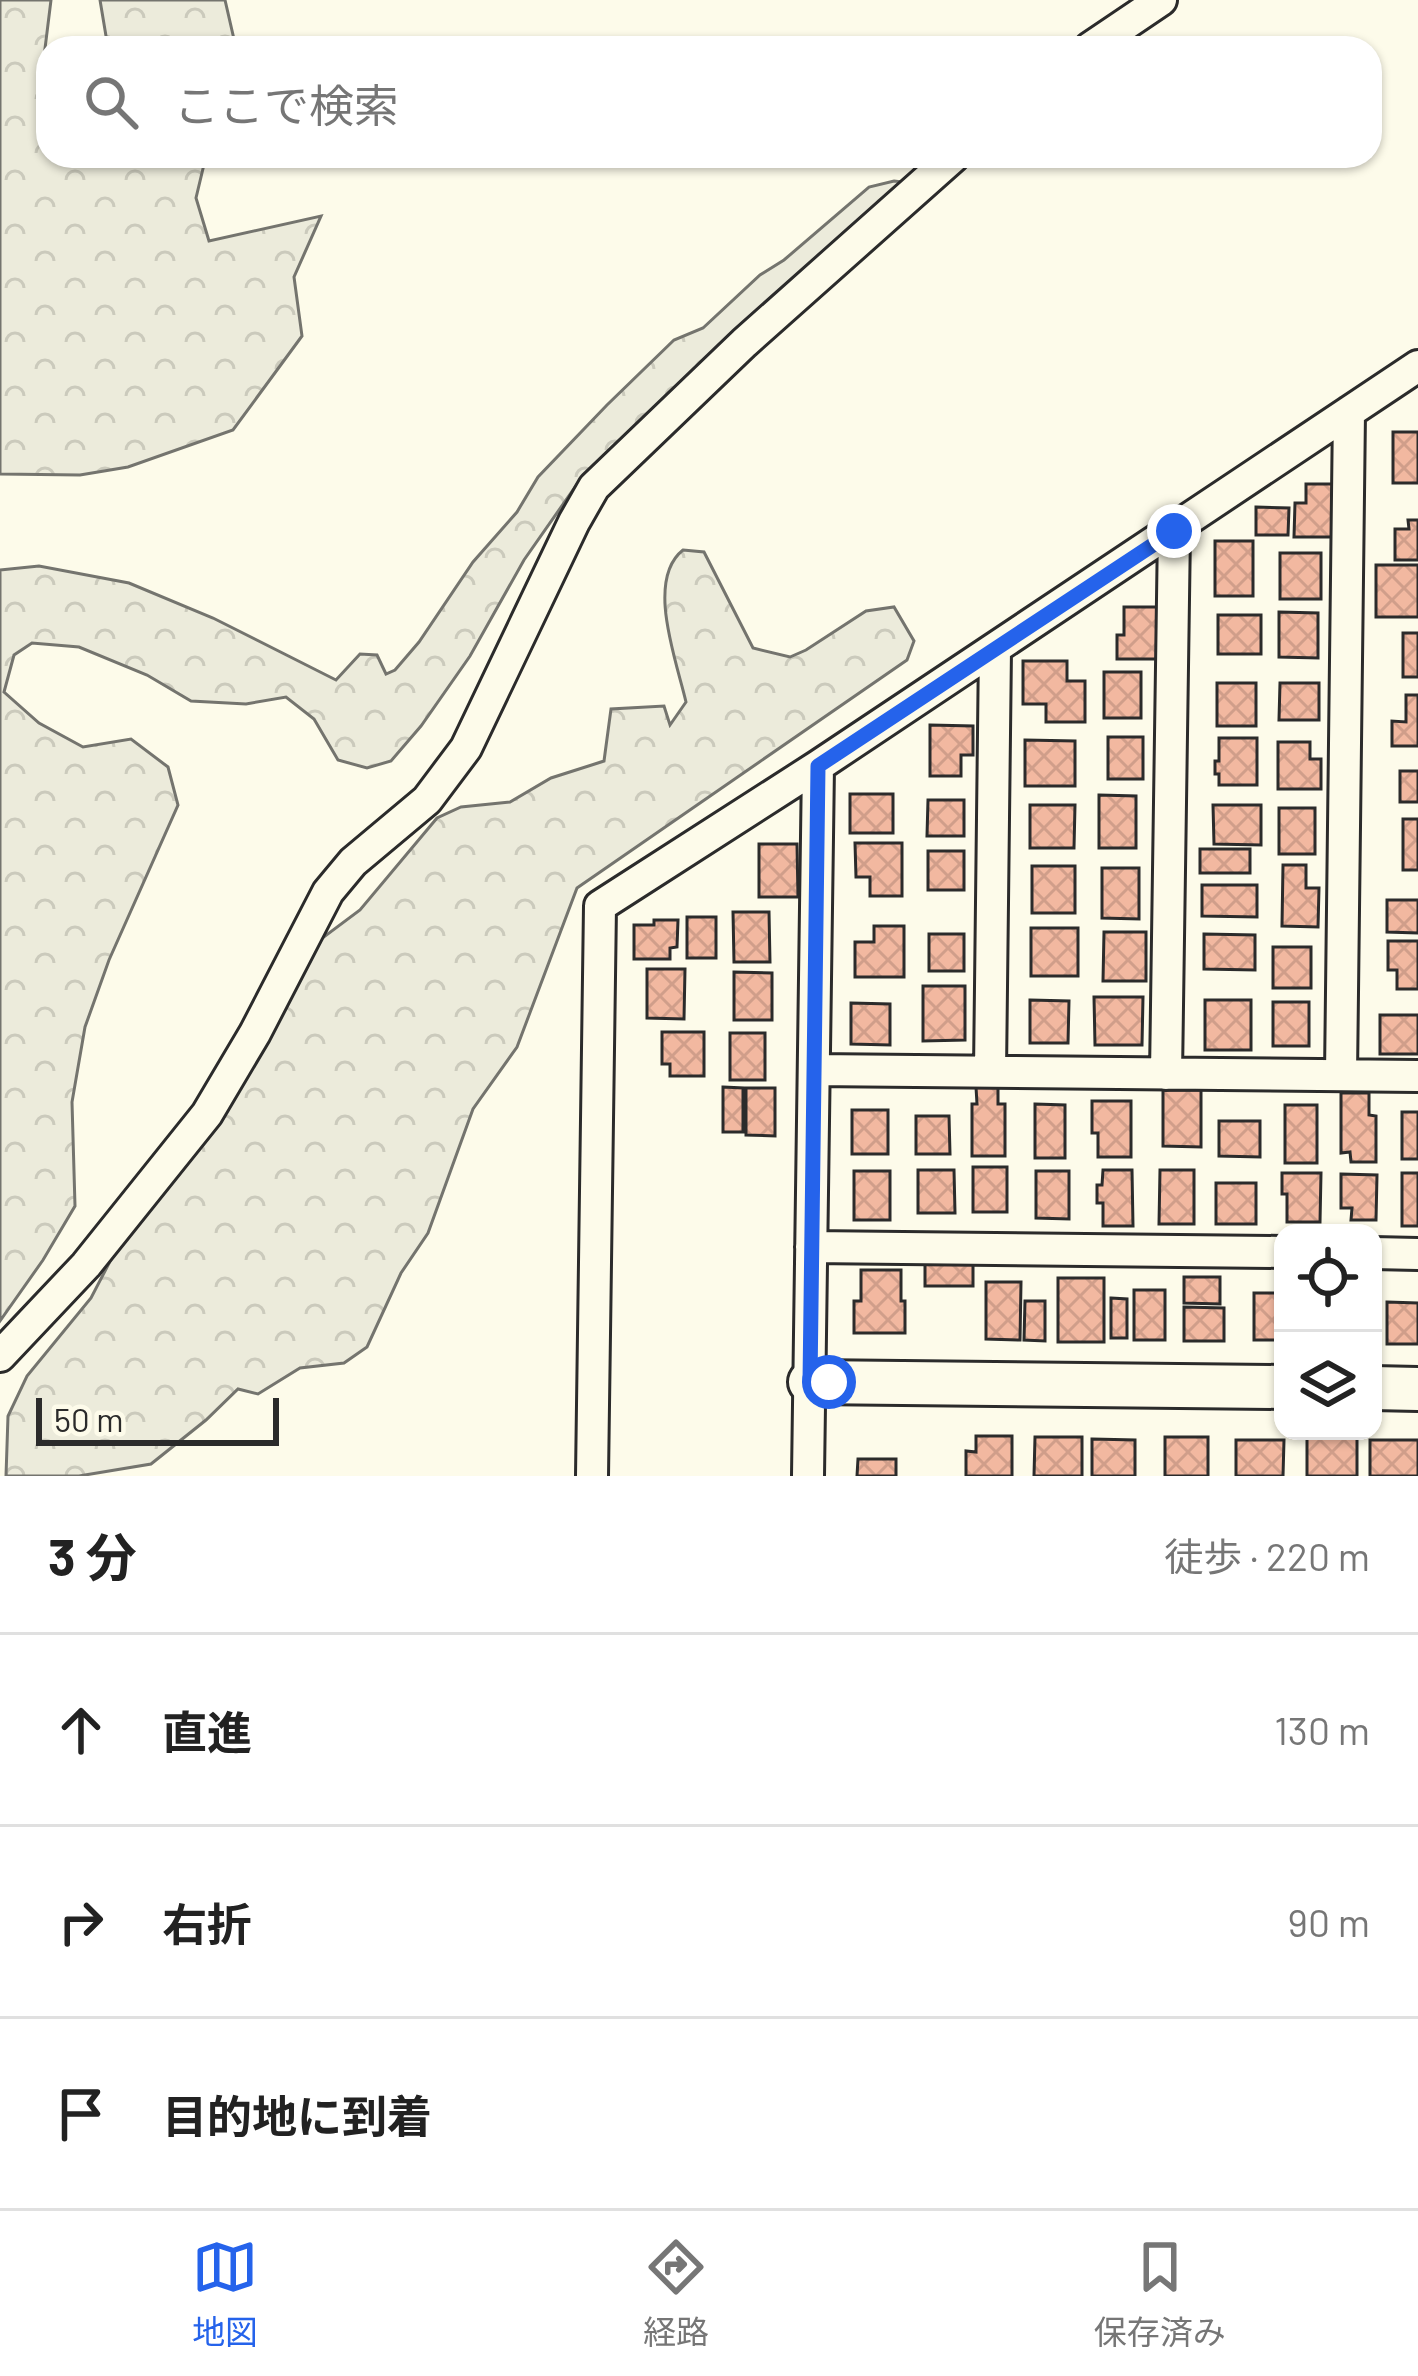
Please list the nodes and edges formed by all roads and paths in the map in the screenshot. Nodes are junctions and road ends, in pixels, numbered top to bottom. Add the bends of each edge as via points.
1 (1161, 0) edge
2 (1108, 36) edge
3 (941, 168) edge
4 (1418, 366) edge
5 (1349, 412) junction
6 (1174, 531) junction
7 (994, 649) junction
8 (818, 766) junction
9 (814, 1070) junction
10 (990, 1071) junction
11 (1166, 1074) junction
12 (1341, 1076) junction
13 (1418, 1076) edge
14 (811, 1246) junction
15 (1274, 1252) edge
16 (1382, 1253) edge
17 (1418, 1254) edge
18 (0, 1356) edge
19 (810, 1382) junction
20 (1274, 1388) edge
21 (1382, 1388) edge
22 (1418, 1389) edge
23 (592, 1476) edge
24 (808, 1476) edge

1 - 2 street
3 - 18 street via 594,487 466,748 427,800 328,892 207,1114 86,1265
4 - 5 street
5 - 6 street
5 - 12 street
6 - 7 street
6 - 11 street
7 - 8 street
7 - 10 street
8 - 9 street
8 - 23 street via 599,906
9 - 10 street
9 - 14 street
10 - 11 street
11 - 12 street
12 - 13 street
14 - 15 street
14 - 19 street
16 - 17 street
19 - 20 street
19 - 24 street
21 - 22 street

